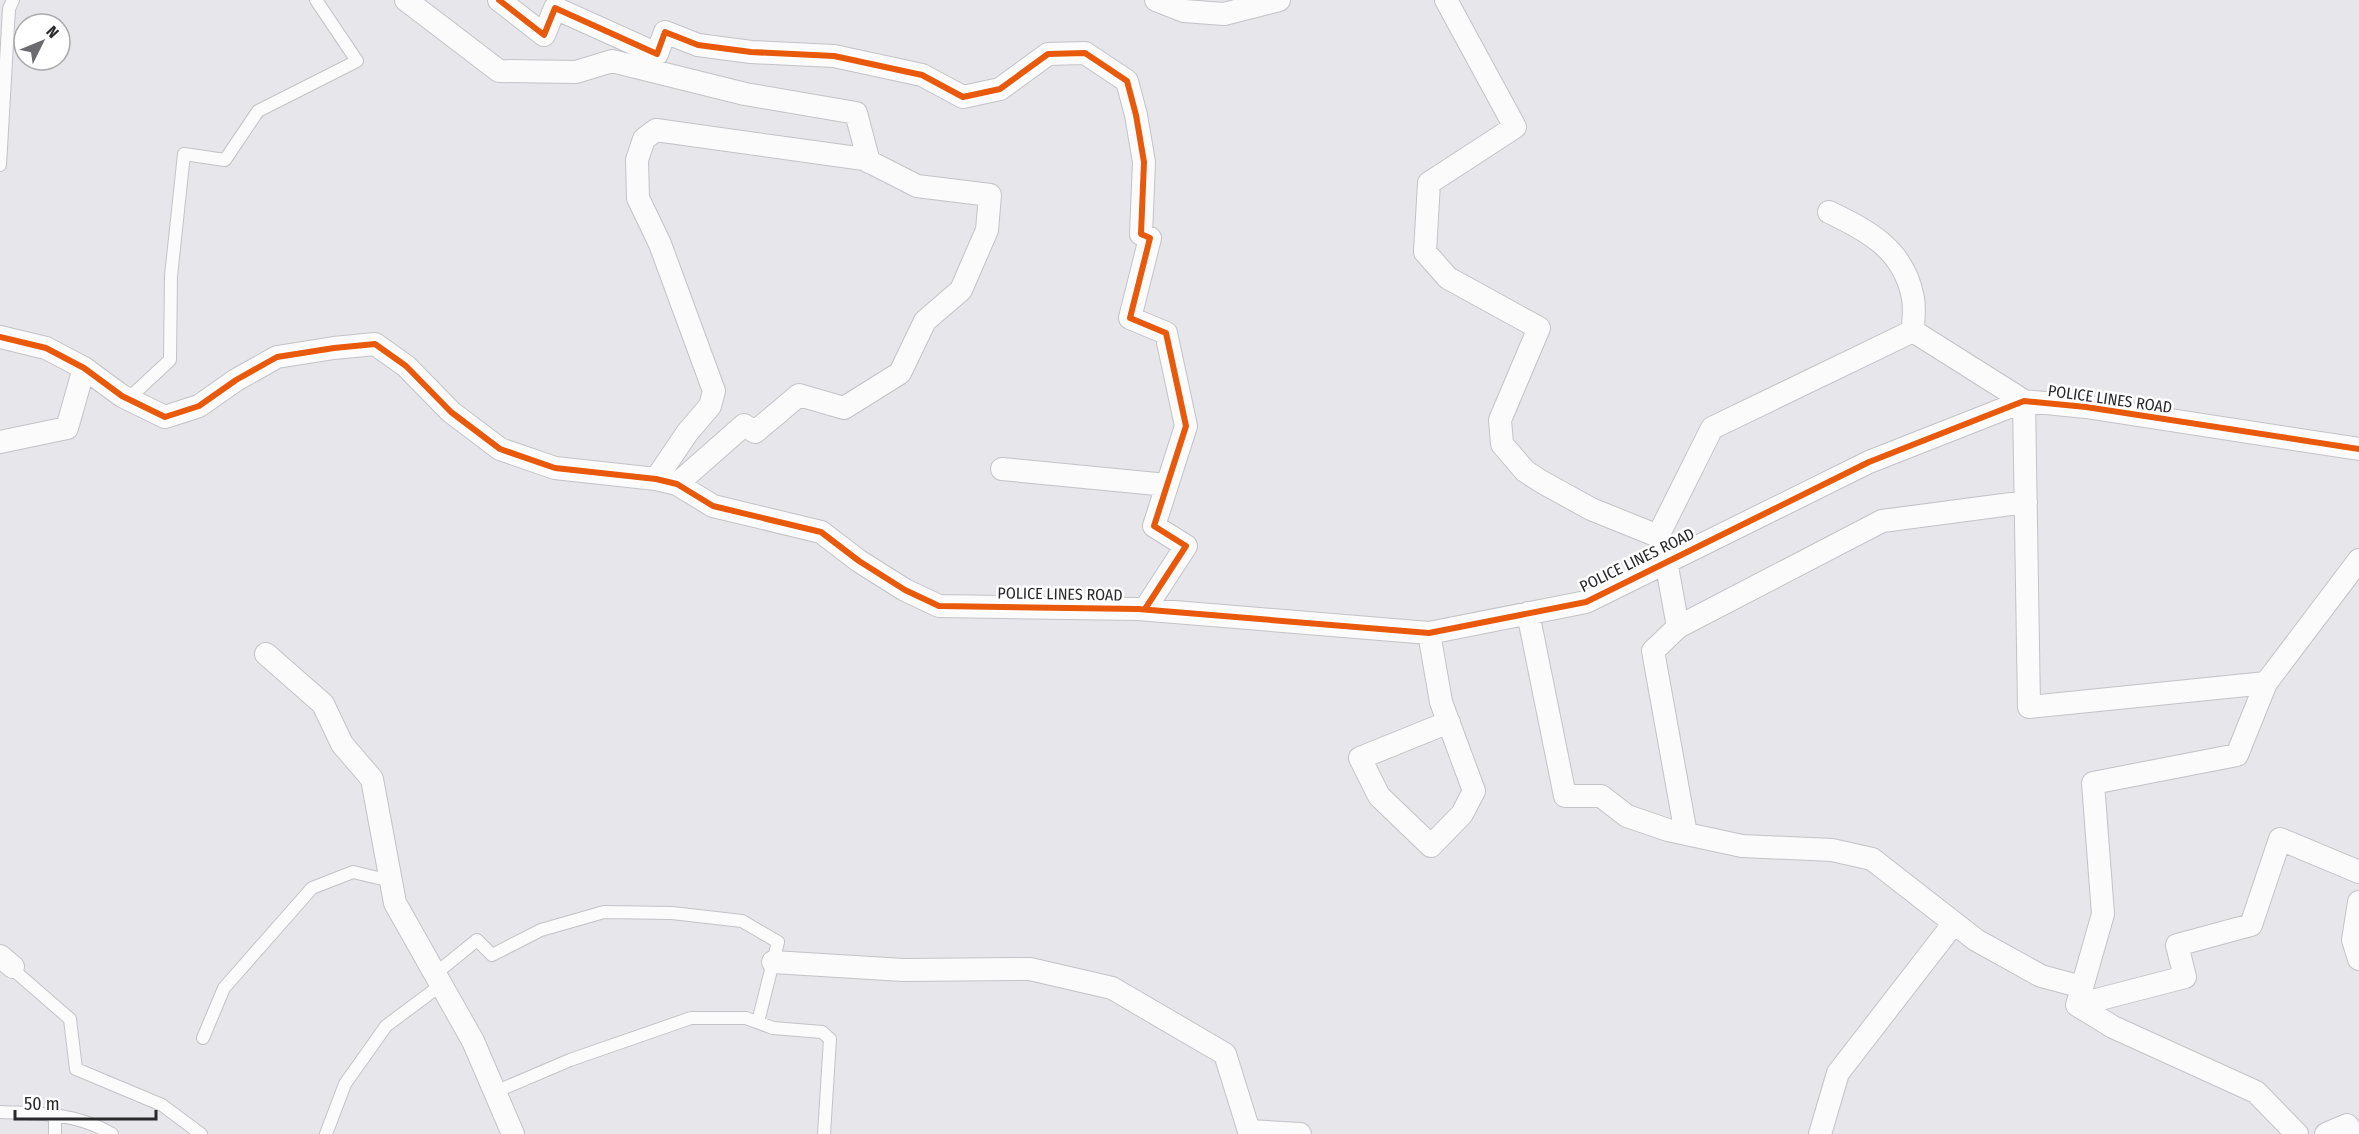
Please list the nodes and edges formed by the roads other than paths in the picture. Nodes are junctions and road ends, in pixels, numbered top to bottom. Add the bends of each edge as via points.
1 (13, 0) edge
2 (316, 0) edge
3 (406, 0) edge
4 (499, 0) edge
5 (1156, 0) edge
6 (1279, 0) edge
7 (1446, 0) edge
8 (869, 162) junction
9 (0, 165) edge
10 (1829, 212) dead end
11 (1913, 331) junction
12 (0, 338) edge
13 (28, 344) junction
14 (0, 357) edge
15 (84, 368) junction
16 (128, 399) junction
17 (2024, 401) junction
18 (0, 442) edge
19 (2359, 449) edge
20 (1002, 469) dead end
21 (667, 482) junction
22 (1167, 485) junction
23 (2026, 502) junction
24 (1658, 536) junction
25 (2359, 560) edge
26 (1666, 561) junction
27 (1145, 609) junction
28 (1528, 614) junction
29 (1678, 627) junction
30 (1429, 633) junction
31 (266, 654) dead end
32 (2266, 683) junction
33 (1449, 722) junction
34 (1686, 834) junction
35 (2359, 872) edge
36 (391, 880) junction
37 (2359, 902) edge
38 (1954, 923) junction
39 (2359, 959) edge
40 (773, 962) junction
41 (4, 963) edge
42 (438, 979) junction
43 (2079, 996) junction
44 (758, 1022) junction
45 (203, 1038) dead end
46 (495, 1092) junction
47 (0, 1112) edge
48 (55, 1115) junction
49 (55, 1134) edge
50 (112, 1134) edge
51 (201, 1134) edge
52 (326, 1134) edge
53 (513, 1134) edge
54 (824, 1134) edge
55 (1300, 1134) edge
56 (1820, 1134) edge
57 (2297, 1134) edge
58 (2325, 1134) edge
59 (2354, 1134) edge

1 - 9 lane via 9,9
2 - 16 lane via 357,61 258,111 225,160 184,154 171,276 170,360
3 - 8 street via 499,71 576,72 612,61 745,94 855,113
4 - 22 street via 544,35 555,8 657,54 665,32 698,45 834,57 922,75 963,97 1000,89 1048,54 1085,53 1127,81 1144,162 1141,234 1150,237 1130,318 1166,333 1186,426
5 - 6 street via 1184,11 1224,14
7 - 24 street via 1515,127 1429,183 1425,252 1448,278 1539,328 1500,420 1502,444 1525,471 1542,482 1591,509
8 - 21 street via 656,130 644,139 637,160 638,198 660,244 714,391 710,406 687,433
8 - 21 street via 917,186 990,195 987,230 961,291 925,321 900,373 843,408 799,395 755,432 744,425
10 - 11 street via 1869,232 1888,248 1905,271 1914,300
11 - 17 street
11 - 24 street via 1712,428
12 - 13 street, POLICE LINES ROAD
13 - 14 street
13 - 15 street, POLICE LINES ROAD via 46,348
15 - 16 street, POLICE LINES ROAD
15 - 18 street via 67,428
16 - 21 street, POLICE LINES ROAD via 165,417 199,406 277,357 375,345 406,366 451,412 500,449 555,468
17 - 19 street, POLICE LINES ROAD
17 - 23 street
17 - 26 street, POLICE LINES ROAD via 1869,462
20 - 22 street
21 - 27 street, POLICE LINES ROAD via 713,506 820,532 904,590 939,606
22 - 27 street via 1154,526 1186,546
23 - 29 street via 1882,521
23 - 32 street via 2029,707
24 - 26 street
25 - 32 street
26 - 28 street, POLICE LINES ROAD via 1586,602
26 - 29 street
27 - 30 street, POLICE LINES ROAD
28 - 30 street, POLICE LINES ROAD
28 - 34 street via 1565,796 1600,796 1627,816
29 - 34 street via 1653,651
30 - 33 street via 1441,702
31 - 36 street via 323,704 342,744 372,778
32 - 43 street via 2237,755 2093,783 2103,914
33 - 33 street via 1360,758 1378,796 1431,846 1462,814 1474,791
34 - 38 street via 1742,846 1832,850 1872,859
35 - 43 street via 2280,839 2251,925 2177,945 2185,977
36 - 42 street via 395,903
36 - 45 lane via 353,872 312,888 224,988
37 - 39 street via 2353,940
38 - 43 street via 1976,940
38 - 56 street via 1838,1073
40 - 42 lane via 778,942 742,921 672,913 604,912 541,930 492,956 477,940
40 - 44 lane
40 - 55 street via 903,970 1030,969 1113,988 1225,1053 1249,1131
41 - 51 lane via 70,1018 76,1069 162,1105
42 - 46 street via 473,1041
42 - 52 lane via 386,1026 345,1084
43 - 57 street via 2113,1027 2256,1092
44 - 46 lane via 746,1018 691,1018 570,1060
44 - 54 lane via 773,1028 822,1032 830,1039
46 - 53 street
47 - 48 lane
48 - 49 lane
48 - 50 lane via 93,1123
58 - 59 street via 2347,1125

